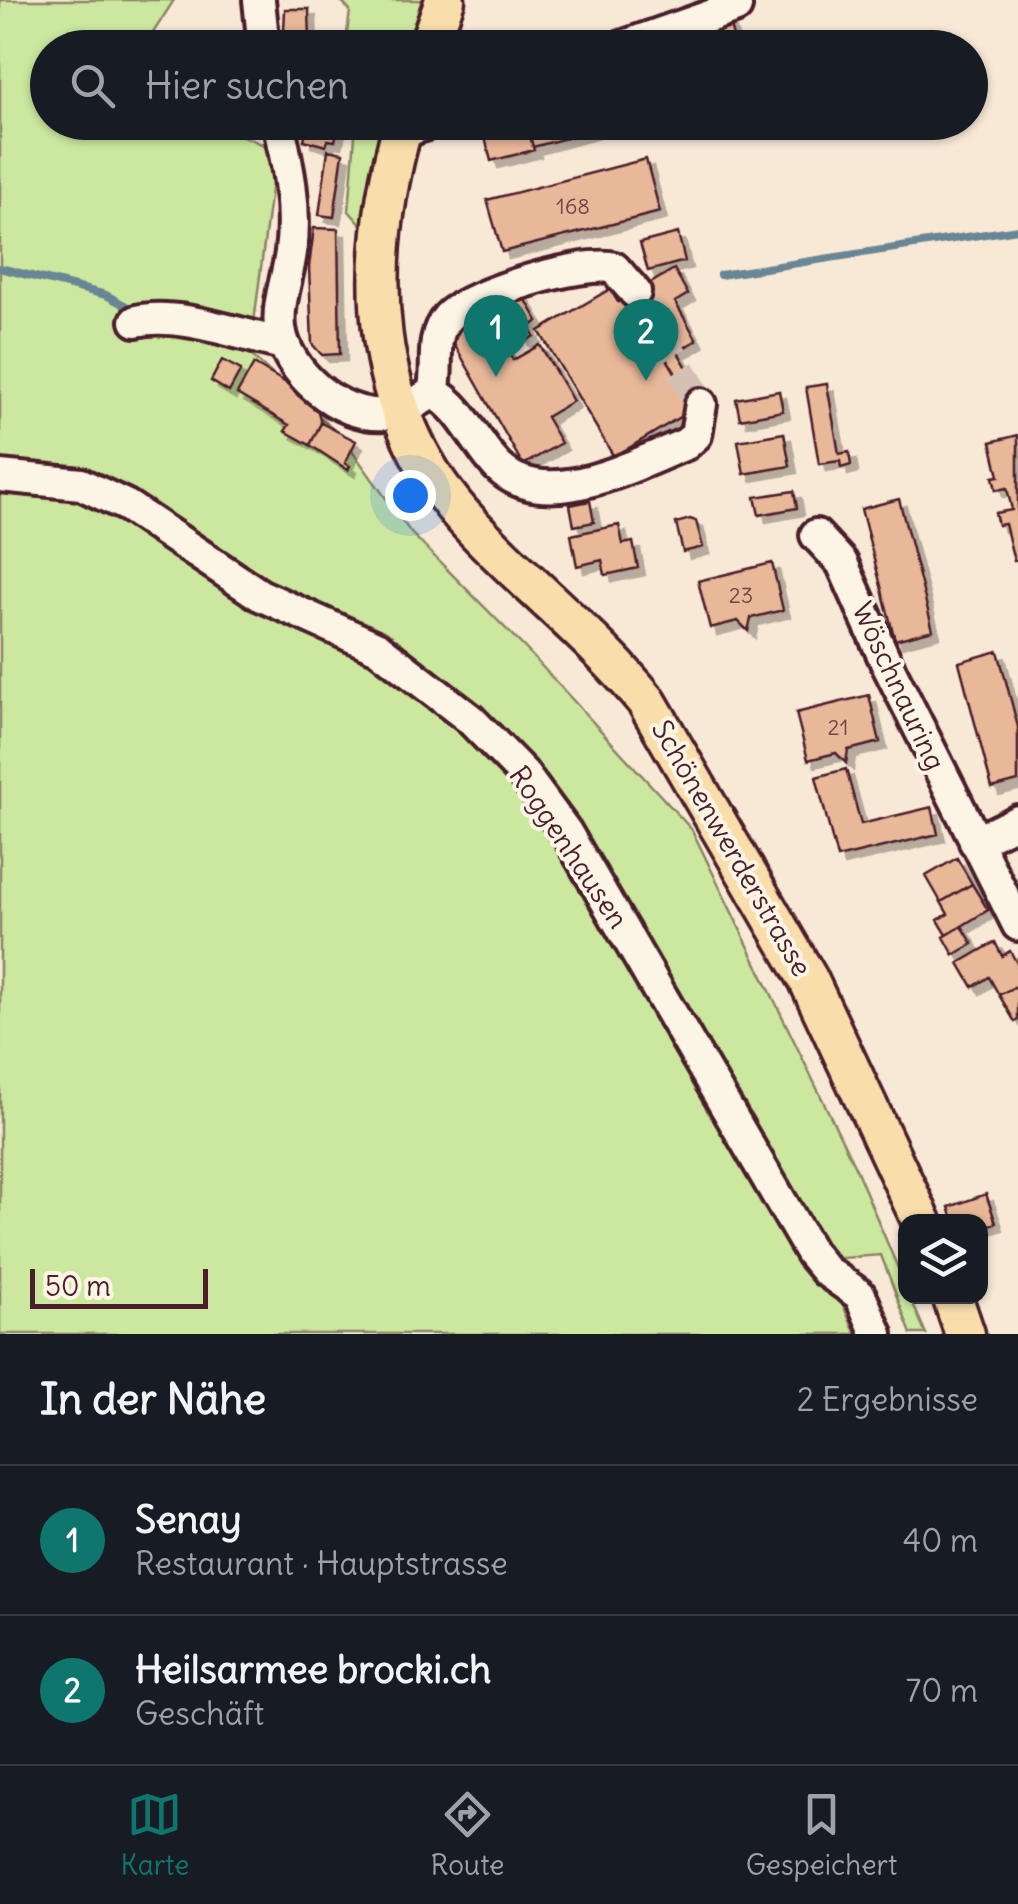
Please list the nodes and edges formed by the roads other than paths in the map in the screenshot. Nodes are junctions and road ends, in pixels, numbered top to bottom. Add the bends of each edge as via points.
1 (259, 0) edge
2 (445, 0) edge
3 (736, 7) dead end
4 (262, 30) edge
5 (434, 30) edge
6 (670, 30) edge
7 (281, 140) edge
8 (408, 140) edge
9 (635, 292) tunnel mouth
10 (136, 321) dead end
11 (284, 344) junction
12 (433, 392) junction
13 (701, 404) dead end
14 (398, 412) junction
15 (0, 476) edge
16 (816, 534) dead end
17 (1018, 821) edge
18 (975, 842) junction
19 (1018, 925) edge
20 (918, 1214) edge
21 (955, 1304) edge
22 (877, 1334) edge
23 (965, 1334) edge

1 - 4 street
2 - 5 main road
3 - 6 street
7 - 11 street via 294,207 280,314
8 - 14 main road, Schönenwerderstrasse via 385,219 380,314
9 - 12 street via 614,268 596,265 458,308 439,331
10 - 11 street via 180,317
11 - 14 street via 290,361 328,396 366,413
12 - 13 street via 468,425 495,465 547,487 588,480 686,444 696,436
12 - 14 street
14 - 20 main road, Schönenwerderstrasse via 417,453 471,526 615,663 682,756 808,978
15 - 22 street, Roggenhausen via 81,484 127,506 260,595 378,648 470,720 522,772 566,832 811,1253 860,1294
16 - 18 street, Wöschnauring via 842,563
17 - 18 street
18 - 19 street, Wöschnauring
21 - 23 main road

